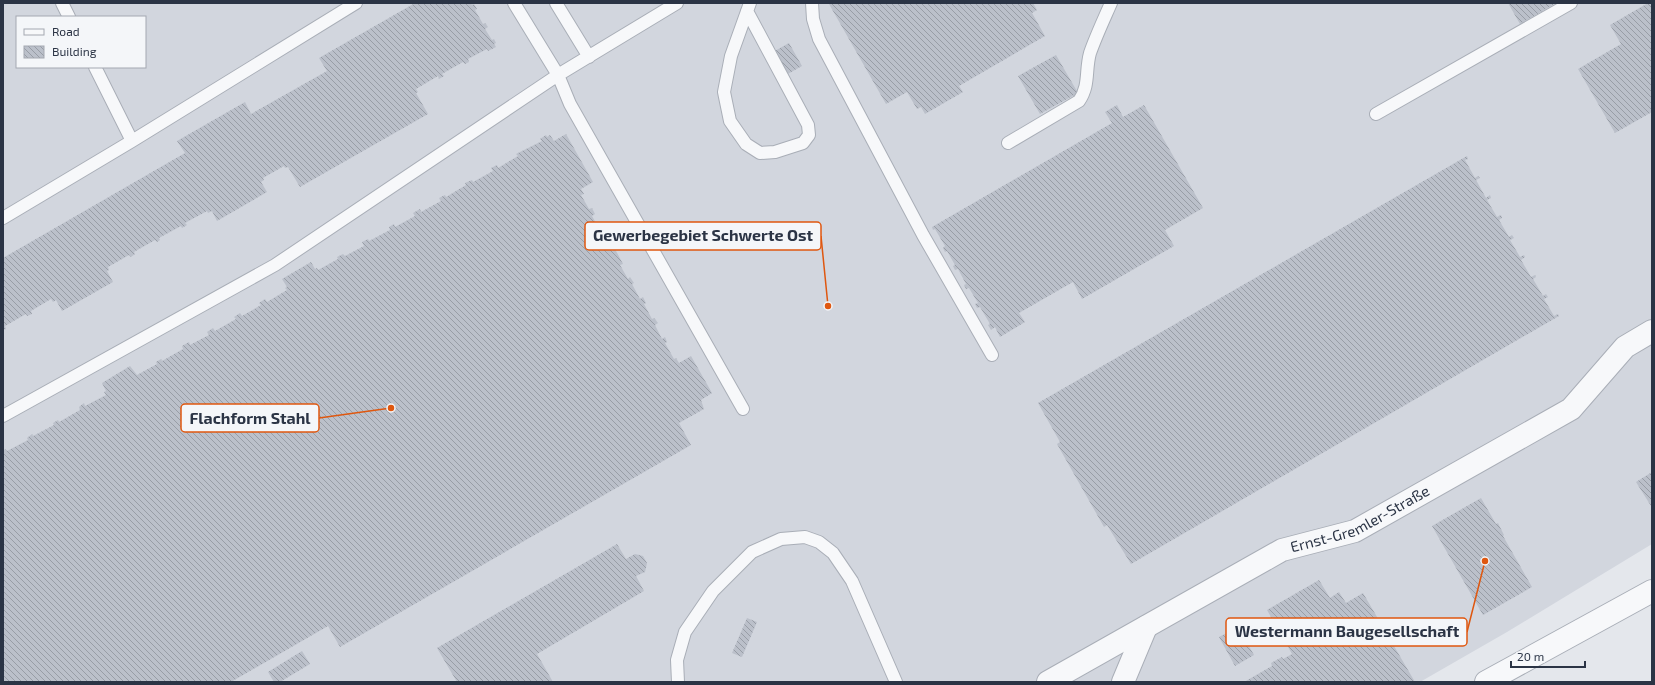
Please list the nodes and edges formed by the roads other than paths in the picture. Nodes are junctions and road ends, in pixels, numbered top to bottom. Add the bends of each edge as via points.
1 (62, 3) edge
2 (356, 3) edge
3 (514, 3) edge
4 (556, 3) edge
5 (677, 3) edge
6 (812, 3) edge
7 (1111, 3) edge
8 (1571, 3) edge
9 (749, 7) edge
10 (68, 16) edge
11 (589, 57) junction
12 (96, 68) edge
13 (558, 75) junction
14 (1376, 114) dead end
15 (132, 141) junction
16 (1008, 143) dead end
17 (3, 218) edge
18 (1652, 330) edge
19 (992, 355) dead end
20 (743, 409) dead end
21 (3, 416) edge
22 (1652, 591) edge
23 (1146, 627) junction
24 (678, 682) edge
25 (896, 682) edge
26 (1048, 682) edge
27 (1123, 682) edge
28 (1486, 682) edge

1 - 10 lane
2 - 15 lane
3 - 13 lane
4 - 11 lane
5 - 11 lane
6 - 19 lane via 818,39 923,235
7 - 16 lane via 1090,53 1085,92 1079,101
8 - 14 lane
9 - 9 lane via 731,56 724,92 730,120 746,144 760,153 775,152 803,143 809,135 808,125
11 - 13 lane
12 - 15 lane
13 - 20 lane via 570,104
13 - 21 lane via 275,265
15 - 17 lane
18 - 23 street, Ernst-Gremler-Straße via 1625,346 1571,410 1355,531 1282,550
22 - 28 street
23 - 26 street, Ernst-Gremler-Straße
23 - 27 street
24 - 25 lane via 677,660 684,632 713,591 752,552 780,539 805,537 819,542 834,553 848,576

